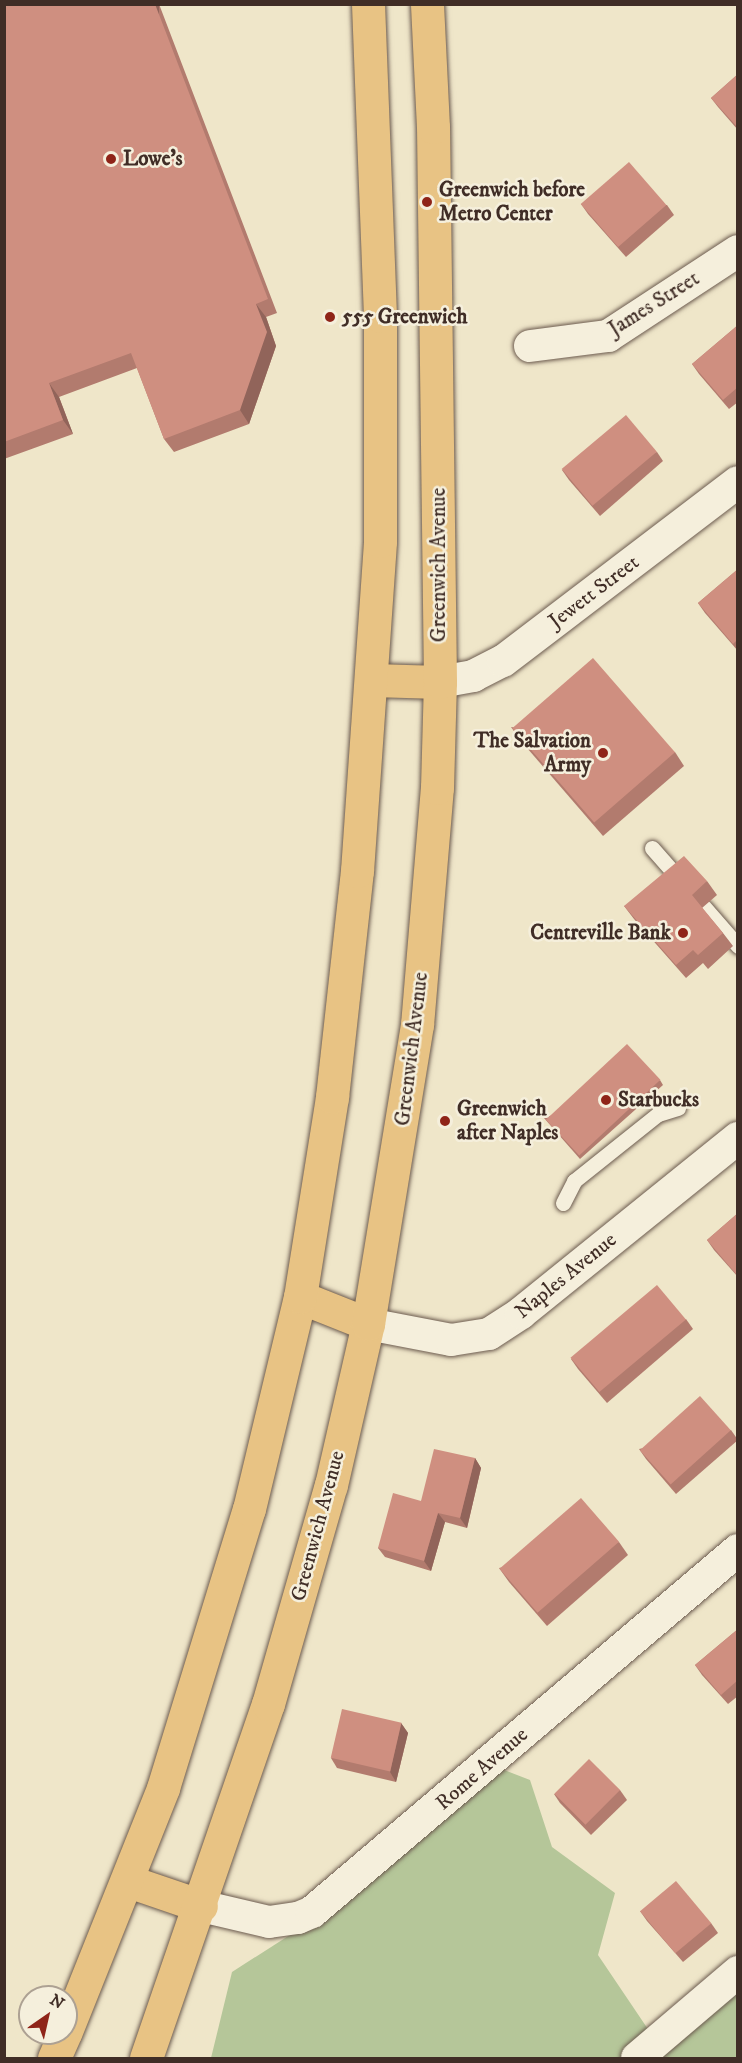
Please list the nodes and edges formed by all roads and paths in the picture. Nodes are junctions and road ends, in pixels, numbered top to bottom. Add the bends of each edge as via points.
1 (368, 4) edge
2 (427, 4) edge
3 (738, 251) edge
4 (530, 346) dead end
5 (738, 482) edge
6 (372, 680) junction
7 (440, 682) junction
8 (652, 848) dead end
9 (681, 881) edge
10 (704, 907) edge
11 (738, 946) edge
12 (678, 1108) dead end
13 (738, 1138) edge
14 (563, 1203) dead end
15 (300, 1297) junction
16 (368, 1324) junction
17 (738, 1550) edge
18 (128, 1881) junction
19 (201, 1906) junction
20 (738, 1972) edge
21 (78, 2003) edge
22 (146, 2058) edge
23 (637, 2058) edge

1 - 6 main road via 381,428 380,542
2 - 7 main road, Greenwich Avenue
3 - 4 street, James Street via 608,336
5 - 7 street, Jewett Street via 503,661 474,676
6 - 7 main road
6 - 15 main road via 344,1003
7 - 16 main road, Greenwich Avenue via 437,788 417,1024
8 - 9 lane
10 - 11 lane
12 - 14 lane via 658,1114 574,1181
13 - 16 street, Naples Avenue via 521,1313 489,1334 451,1340
15 - 16 main road
15 - 18 main road via 245,1520 180,1738
16 - 19 main road, Greenwich Avenue via 303,1588
17 - 19 street, Rome Avenue via 312,1912 268,1922
18 - 19 main road
18 - 21 main road
19 - 22 main road, Greenwich Avenue
20 - 23 street

